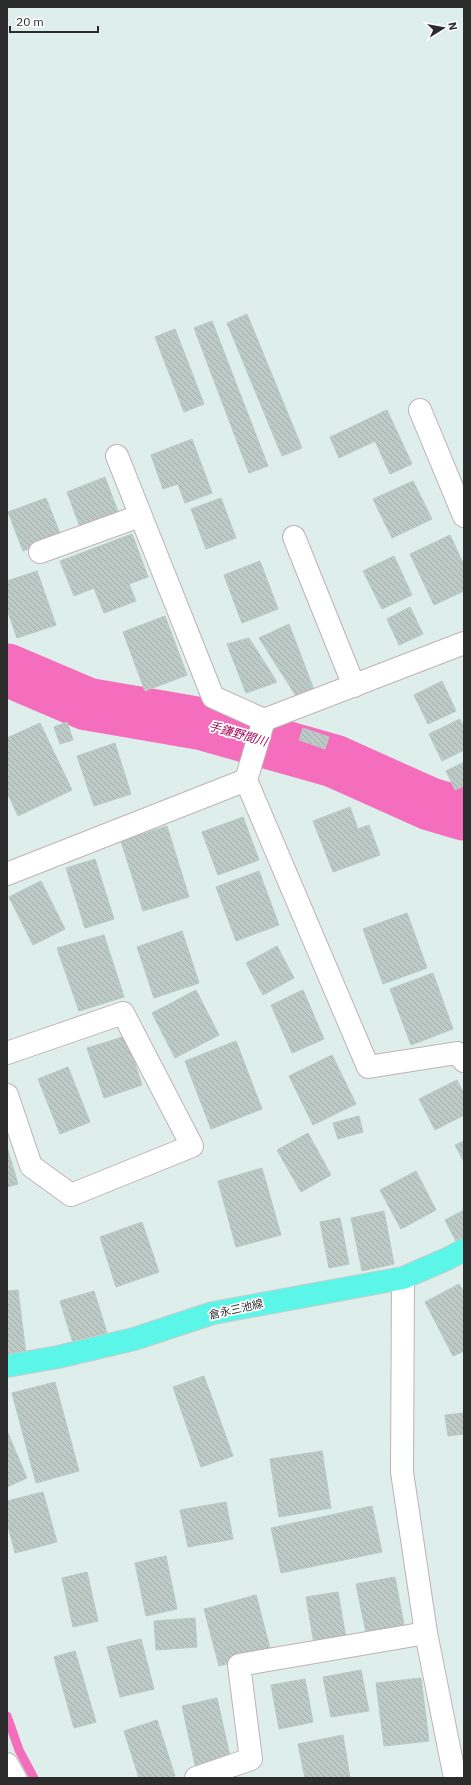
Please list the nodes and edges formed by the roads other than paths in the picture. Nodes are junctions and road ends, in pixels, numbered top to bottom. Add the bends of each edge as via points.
1 (420, 410) dead end
2 (117, 456) dead end
3 (140, 516) junction
4 (464, 516) edge
5 (294, 537) dead end
6 (40, 552) dead end
7 (464, 643) edge
8 (354, 686) junction
9 (264, 720) junction
10 (246, 780) junction
11 (7, 874) edge
12 (7, 1054) edge
13 (464, 1061) edge
14 (7, 1095) edge
15 (464, 1250) edge
16 (403, 1278) junction
17 (7, 1366) edge
18 (426, 1633) junction
19 (7, 1764) edge
20 (15, 1778) edge
21 (196, 1778) edge
22 (456, 1778) edge

1 - 4 street
2 - 3 street
3 - 6 street
3 - 9 street via 213,697
5 - 8 street
7 - 8 street
8 - 9 street
9 - 10 street
10 - 11 street
10 - 13 street via 368,1067 456,1052
12 - 14 street via 123,1013 192,1146 71,1195 31,1166
15 - 16 main road, 倉永三池線
16 - 17 main road, 倉永三池線 via 220,1312 134,1338 58,1357
16 - 18 street via 402,1472
18 - 21 street via 239,1666 251,1759
18 - 22 street
19 - 20 street

